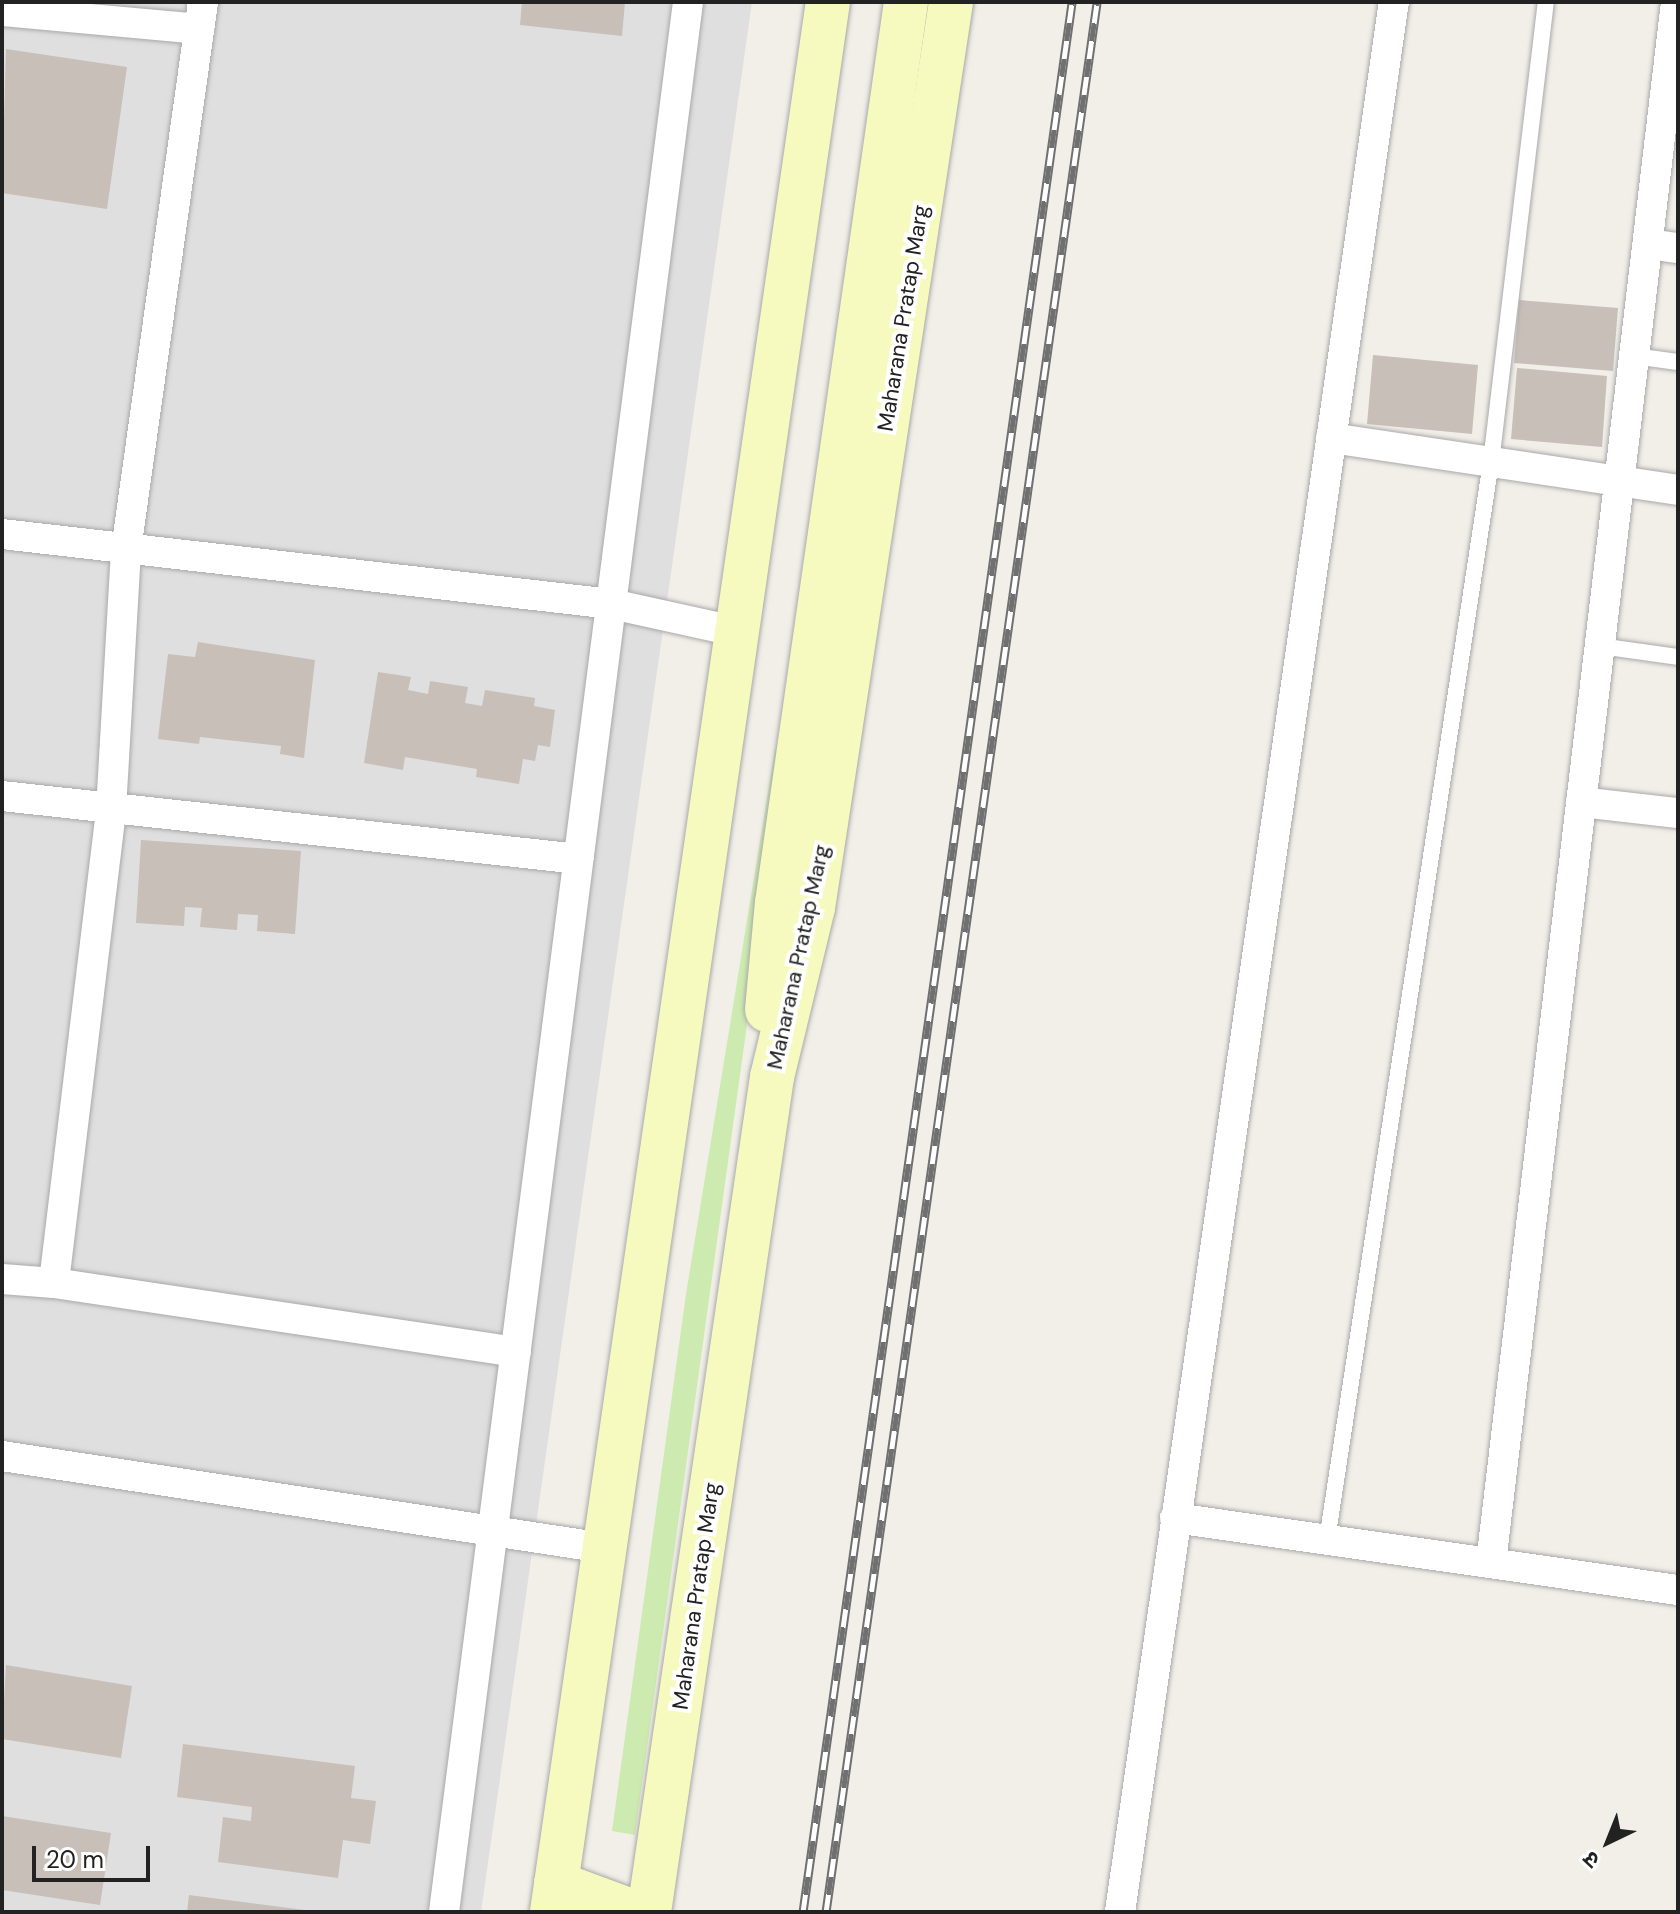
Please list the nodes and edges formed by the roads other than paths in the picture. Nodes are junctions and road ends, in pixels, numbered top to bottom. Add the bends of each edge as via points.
1 (688, 2) edge
2 (828, 2) edge
3 (906, 2) edge
4 (951, 2) edge
5 (1394, 2) edge
6 (1546, 2) edge
7 (1676, 2) edge
8 (7, 8) edge
9 (201, 15) edge
10 (1648, 244) junction
11 (1678, 248) edge
12 (1634, 356) junction
13 (1678, 362) edge
14 (1331, 438) junction
15 (1491, 462) junction
16 (1620, 482) junction
17 (1678, 490) edge
18 (2, 534) edge
19 (126, 550) junction
20 (612, 604) junction
21 (735, 631) junction
22 (1600, 646) junction
23 (1678, 657) edge
24 (2, 796) edge
25 (1581, 802) junction
26 (111, 811) junction
27 (1678, 813) edge
28 (579, 859) junction
29 (752, 1219) junction
30 (2, 1279) edge
31 (54, 1283) junction
32 (516, 1352) junction
33 (3, 1464) edge
34 (1175, 1518) junction
35 (492, 1534) junction
36 (1327, 1540) junction
37 (604, 1548) junction
38 (1491, 1563) junction
39 (1678, 1590) edge
40 (554, 1898) edge
41 (444, 1912) edge
42 (634, 1912) edge
43 (649, 1912) edge
44 (1120, 1912) edge

1 - 20 street
2 - 21 main road
3 - 29 main road via 777,903
4 - 29 main road, Maharana Pratap Marg via 813,908 772,1077
5 - 14 street
6 - 15 lane
7 - 10 street
8 - 9 street
9 - 19 street
10 - 11 street
10 - 12 street
12 - 13 lane
12 - 16 street
14 - 15 street
14 - 34 street
15 - 16 street
15 - 36 lane
16 - 17 street
16 - 22 street
18 - 19 street
19 - 20 street
19 - 26 street
20 - 21 street
20 - 28 street
21 - 37 main road
22 - 23 lane
22 - 25 street
24 - 26 street
25 - 27 street
25 - 38 street
26 - 28 street
26 - 31 street
28 - 32 street
29 - 43 main road, Maharana Pratap Marg
30 - 31 street
31 - 32 street
32 - 35 street
33 - 35 street
34 - 36 street
34 - 44 street
35 - 37 street
35 - 41 street
36 - 38 street
37 - 40 main road
38 - 39 street
40 - 42 main road

